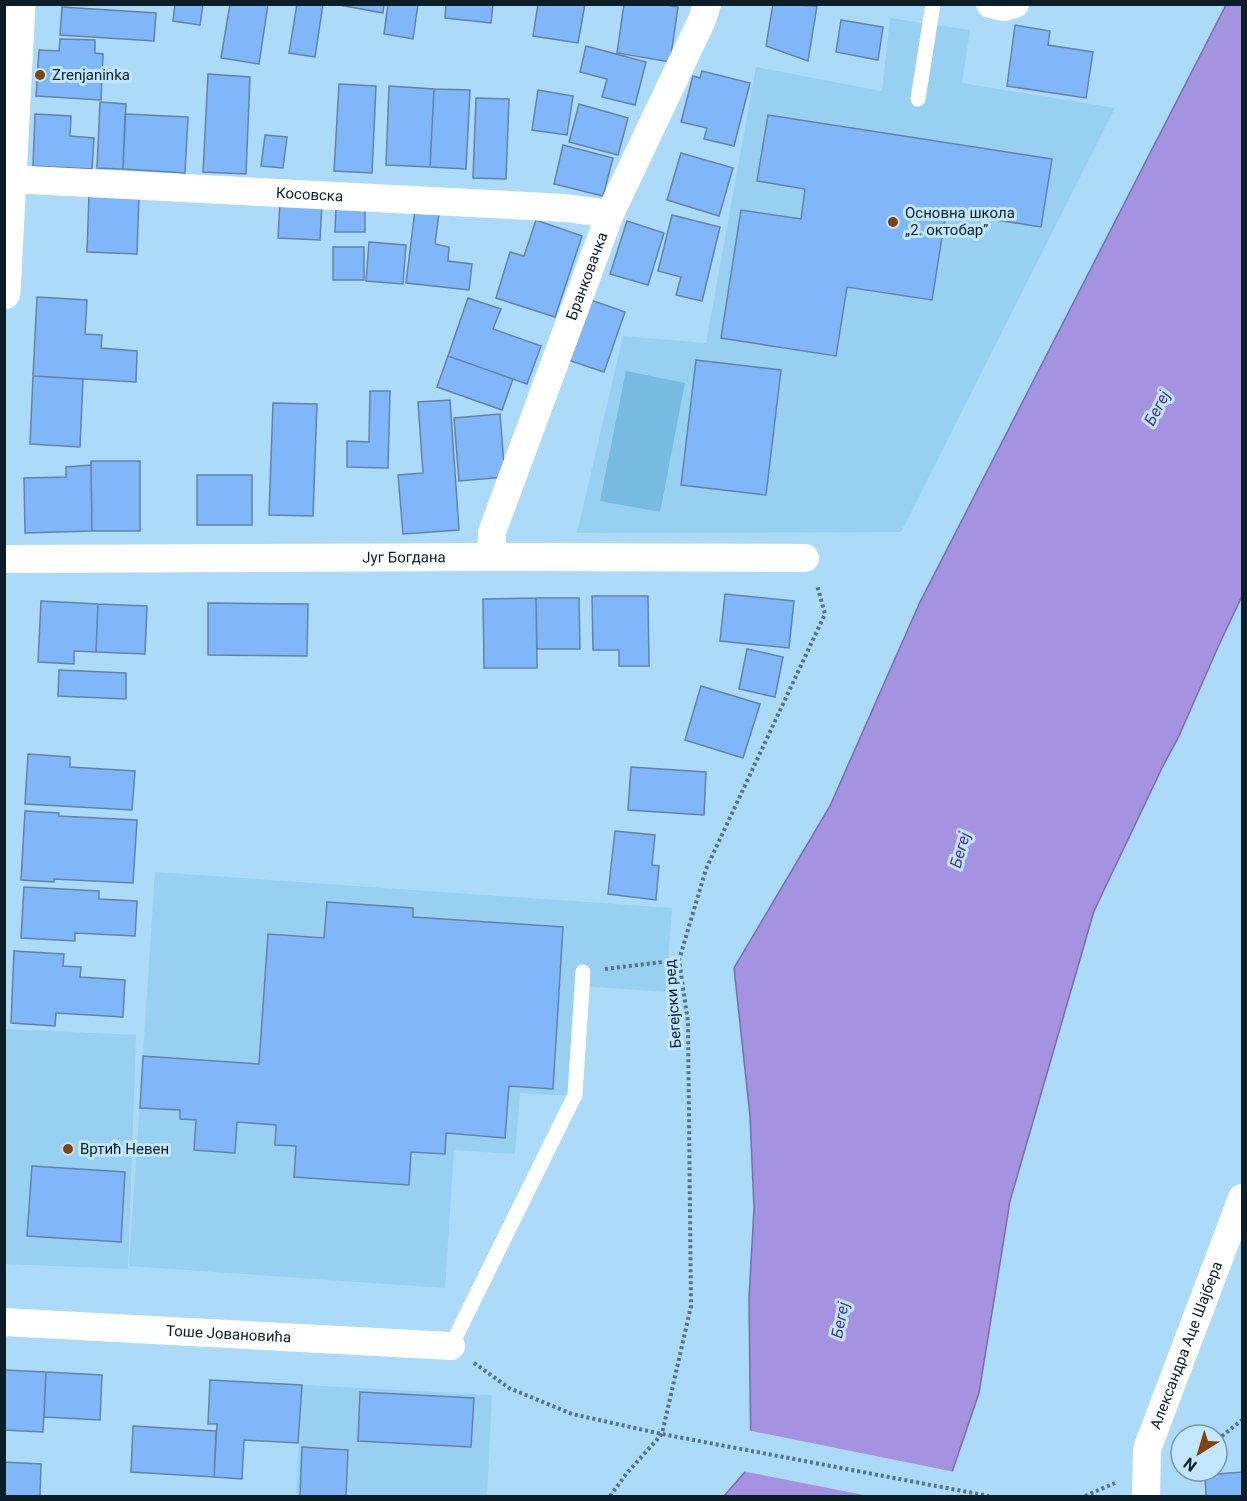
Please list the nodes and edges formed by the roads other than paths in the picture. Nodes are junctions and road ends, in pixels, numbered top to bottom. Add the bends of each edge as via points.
1 (19, 4) edge
2 (707, 4) edge
3 (933, 4) edge
4 (990, 4) edge
5 (1015, 4) edge
6 (918, 99) dead end
7 (10, 179) junction
8 (610, 214) junction
9 (4, 293) edge
10 (491, 557) junction
11 (805, 558) road end
12 (4, 559) edge
13 (583, 972) road end
14 (1242, 1198) edge
15 (4, 1322) edge
16 (452, 1346) joint
17 (1146, 1497) edge

1 - 7 street
2 - 8 street, Бранковачка
3 - 6 lane
4 - 5 street
7 - 8 street, Косовска
7 - 9 street
8 - 10 street, Бранковачка via 492,532
10 - 11 street, Југ Богдана
10 - 12 street, Југ Богдана
13 - 16 lane via 574,1095
14 - 17 street, Александра Аце Шајбера via 1147,1449
15 - 16 street, Тоше Јовановића

